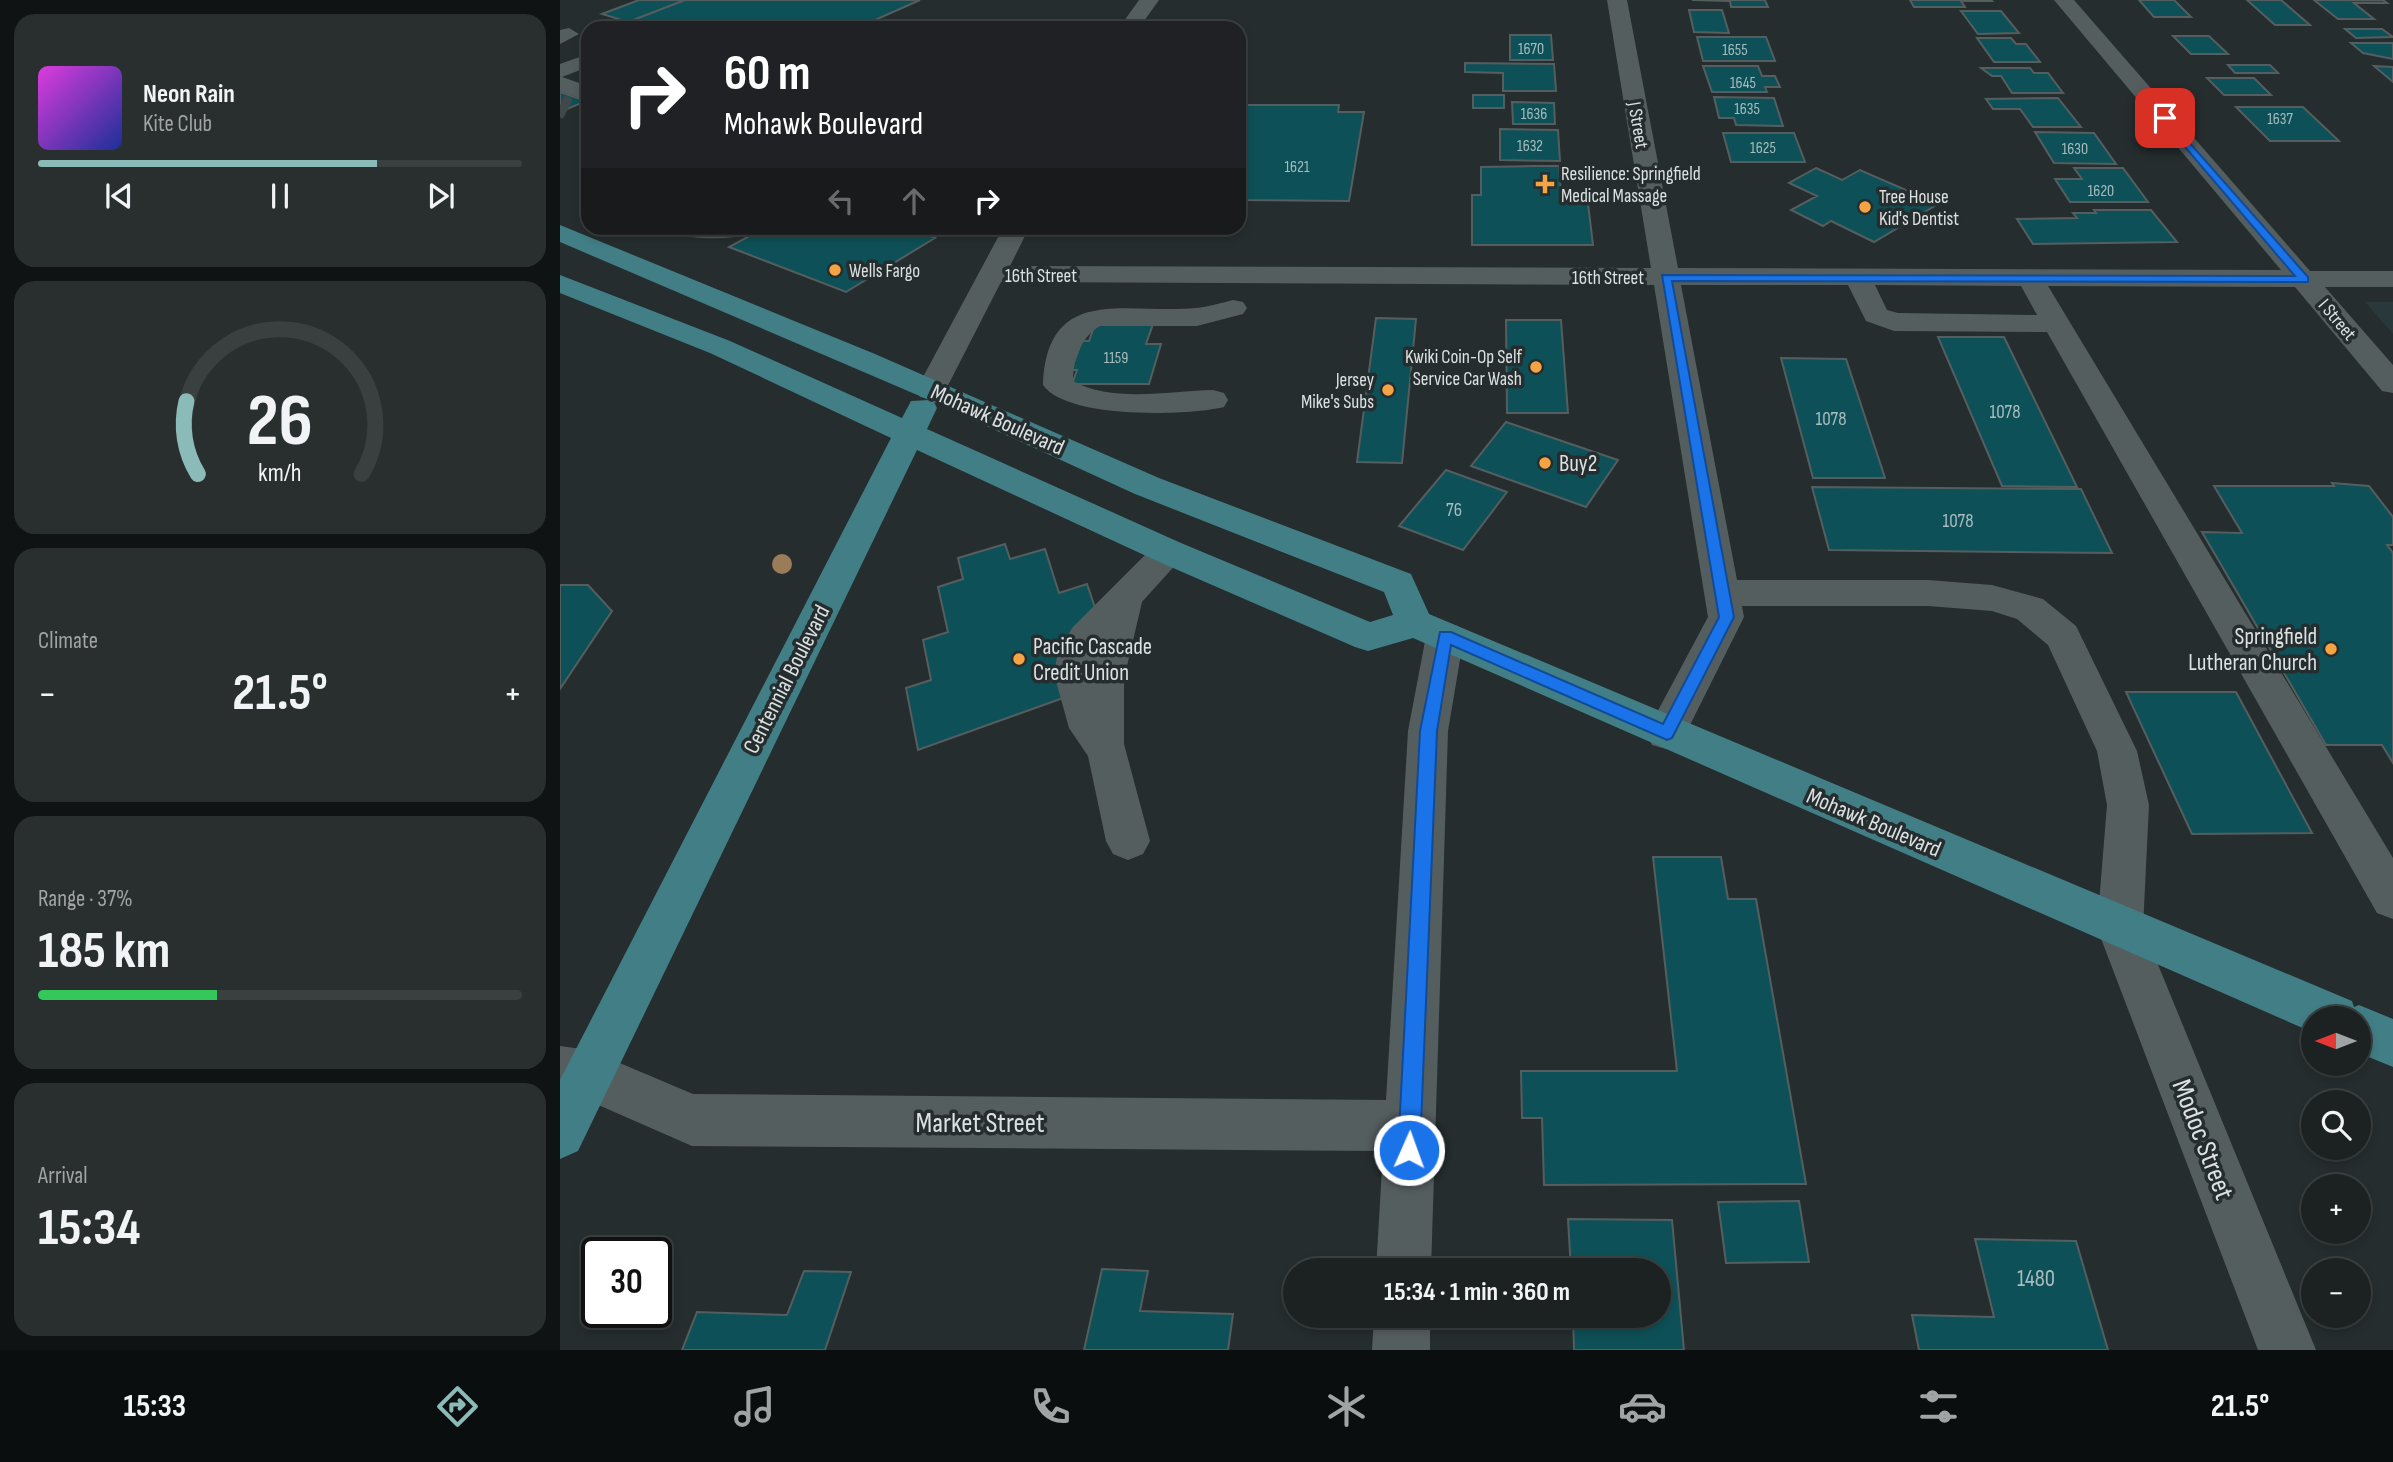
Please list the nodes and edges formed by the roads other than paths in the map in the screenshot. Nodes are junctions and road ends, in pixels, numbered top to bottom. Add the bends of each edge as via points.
1 (1149, 0) edge
2 (1617, 0) edge
3 (2064, 0) edge
4 (1134, 21) edge
5 (581, 63) edge
6 (560, 71) edge
7 (560, 83) tunnel mouth
8 (581, 91) edge
9 (560, 233) edge
10 (1012, 235) edge
11 (991, 274) junction
12 (1666, 278) junction
13 (1858, 278) junction
14 (2030, 278) junction
15 (2304, 279) junction
16 (2393, 279) edge
17 (560, 283) edge
18 (1233, 308) dead end
19 (2057, 324) junction
20 (2393, 384) edge
21 (931, 390) junction
22 (1213, 400) dead end
23 (910, 431) junction
24 (1169, 552) junction
25 (1723, 593) junction
26 (1430, 629) junction
27 (1667, 733) junction
28 (1128, 841) dead end
29 (2393, 899) edge
30 (2120, 928) junction
31 (2306, 1006) edge
32 (2371, 1034) edge
33 (2393, 1043) edge
34 (574, 1073) edge
35 (1410, 1126) junction
36 (560, 1133) edge
37 (1404, 1258) edge
38 (1402, 1328) edge
39 (1401, 1350) edge
40 (2287, 1350) edge

1 - 4 street
2 - 12 street, J Street
3 - 15 street, I Street
5 - 6 street
7 - 8 street
9 - 21 main road, Mohawk Boulevard
10 - 11 street, Centennial Boulevard
11 - 12 street, 16th Street
11 - 21 street, Centennial Boulevard
12 - 13 street, 16th Street
12 - 25 street, J Street
13 - 14 street, 16th Street
13 - 19 street via 1875,315 1894,322
14 - 15 street, 16th Street
14 - 19 street
15 - 16 street, 16th Street
15 - 20 street, I Street
17 - 23 main road, Mohawk Boulevard via 720,346
18 - 22 street via 1197,317 1095,317 1083,321 1074,330 1058,370 1058,385 1069,394
19 - 29 street
21 - 23 main road, Centennial Boulevard
21 - 26 main road, Mohawk Boulevard via 1147,486 1398,583
23 - 24 main road, Mohawk Boulevard
23 - 34 main road, Centennial Boulevard
24 - 26 main road, Mohawk Boulevard via 1368,637
24 - 28 street via 1085,638 1073,674 1089,729 1107,750
25 - 27 street, J Street via 1726,617
25 - 30 street via 1928,593 1992,598 2030,609 2063,636 2117,751 2128,805
26 - 27 main road, Mohawk Boulevard
26 - 35 street
27 - 30 main road, Mohawk Boulevard
30 - 31 main road, Mohawk Boulevard
30 - 40 street, Modoc Street
32 - 33 main road
34 - 35 street, Market Street via 692,1120
34 - 36 main road, Centennial Boulevard
35 - 37 street
38 - 39 street

